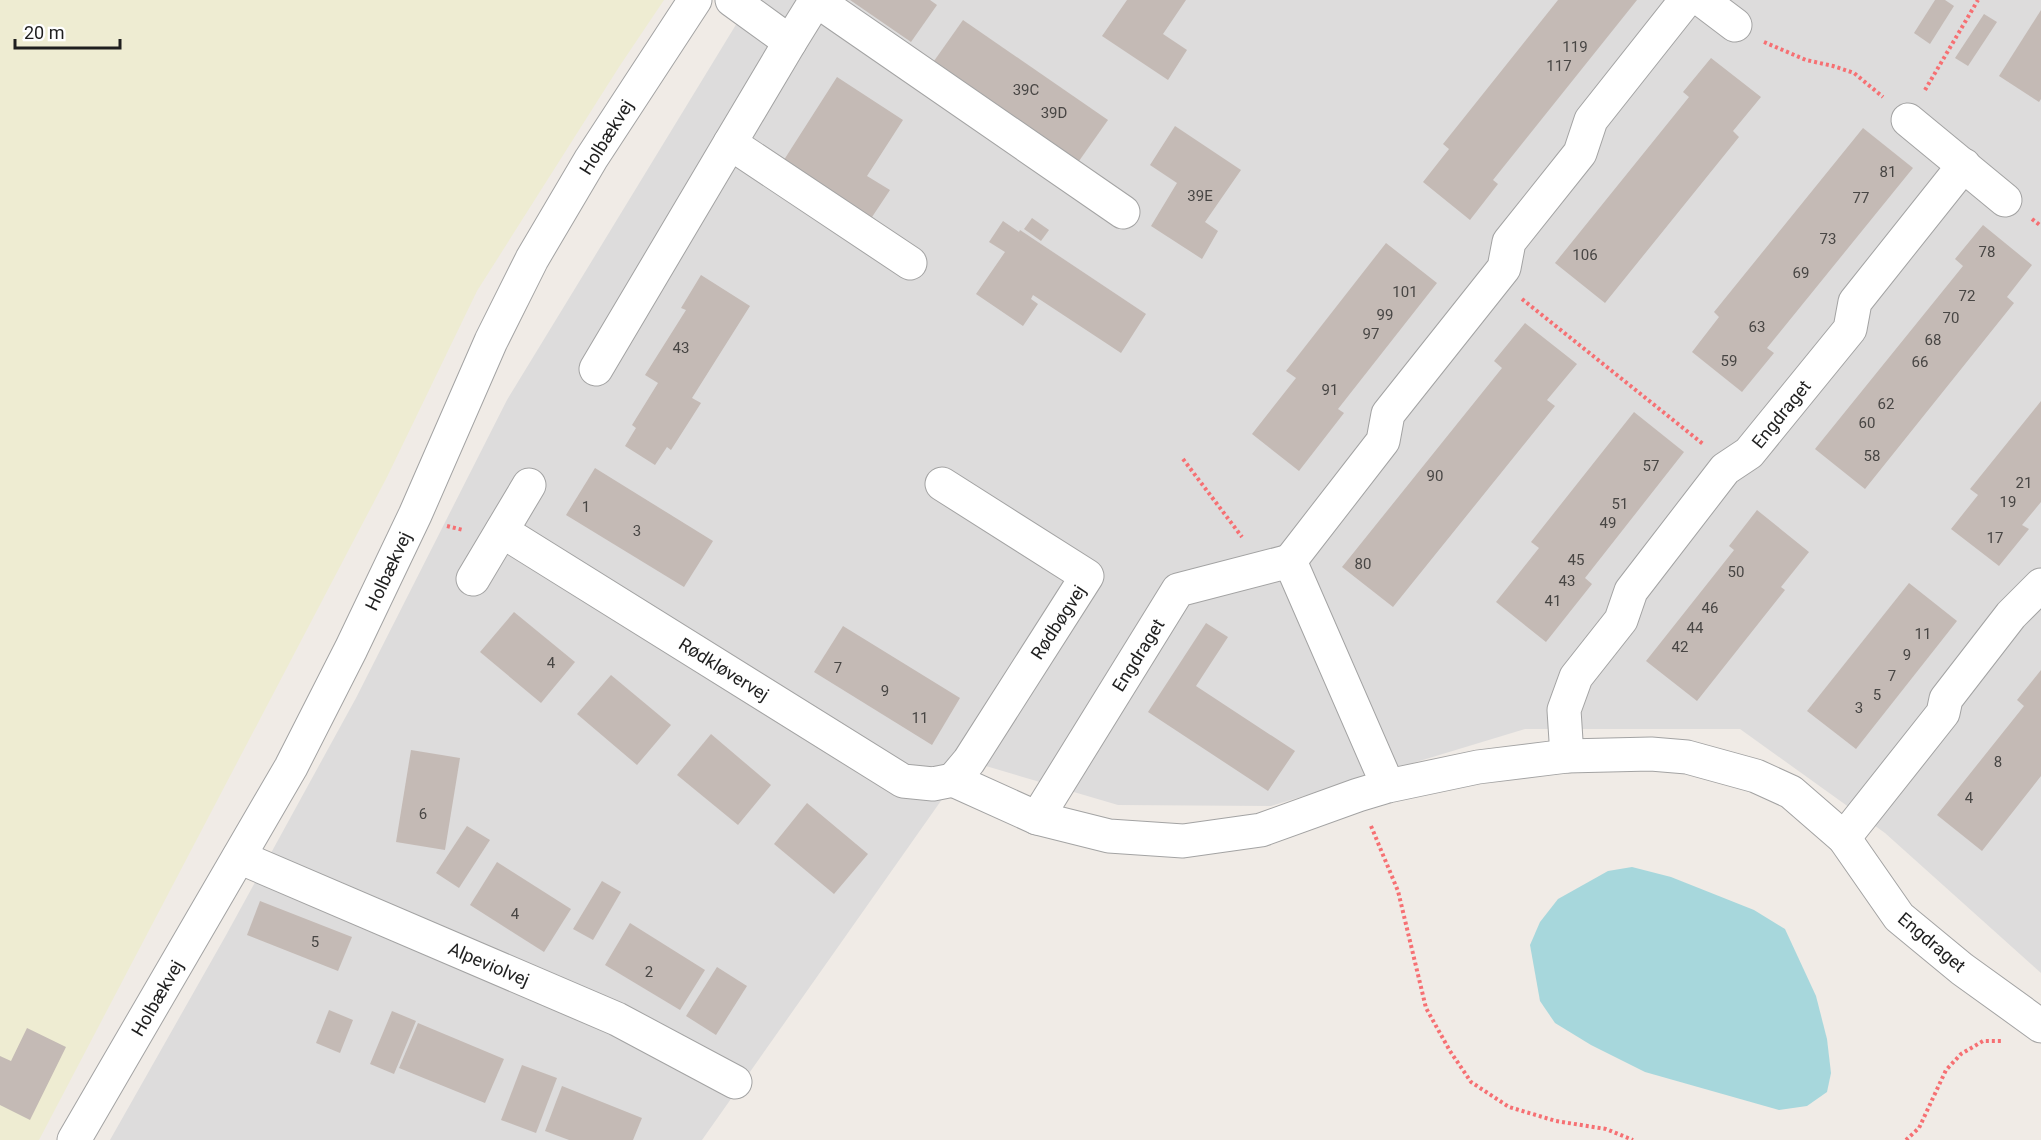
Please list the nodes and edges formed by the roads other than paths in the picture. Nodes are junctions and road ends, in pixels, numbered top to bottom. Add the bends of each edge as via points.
1 (695, 0) edge
2 (732, 0) edge
3 (1686, 0) edge
4 (1702, 0) edge
5 (1735, 25) road end
6 (790, 42) junction
7 (1908, 120) road end
8 (730, 143) junction
9 (1964, 165) junction
10 (2005, 200) dead end
11 (1123, 212) dead end
12 (910, 263) dead end
13 (596, 369) dead end
14 (942, 484) dead end
15 (529, 485) dead end
16 (502, 531) junction
17 (1276, 565) junction
18 (473, 579) dead end
19 (2041, 585) edge
20 (1567, 756) junction
21 (953, 780) junction
22 (1373, 791) junction
23 (1037, 818) junction
24 (1844, 838) junction
25 (239, 857) junction
26 (2041, 1026) edge
27 (735, 1082) dead end
28 (74, 1140) edge

1 - 25 street, Holbækvej via 591,159 532,259 351,650 296,758
2 - 6 street
3 - 17 street via 1591,120 1580,153 1509,242 1504,268 1388,414 1383,441
4 - 5 street
6 - 8 street
6 - 11 street via 816,0
7 - 9 street
8 - 12 street
8 - 13 street
9 - 10 street
9 - 20 street, Engdraget via 1855,302 1850,328 1749,453 1725,469 1631,591 1621,620 1576,677 1564,710
14 - 21 street, Rødbøgvej via 1087,576
15 - 16 street
16 - 18 street
16 - 21 street, Rødkløvervej via 903,781 933,784
17 - 22 street
17 - 23 street, Engdraget via 1178,590
19 - 24 street via 2011,615 1946,699 1943,714
20 - 22 street, Engdraget via 1478,767
20 - 24 street, Engdraget via 1651,754 1722,765 1791,792
21 - 23 street, Engdraget
22 - 23 street, Engdraget via 1261,830 1183,841 1109,836
24 - 26 street, Engdraget via 1899,917
25 - 27 street, Alpeviolvej via 617,1019
25 - 28 street, Holbækvej

